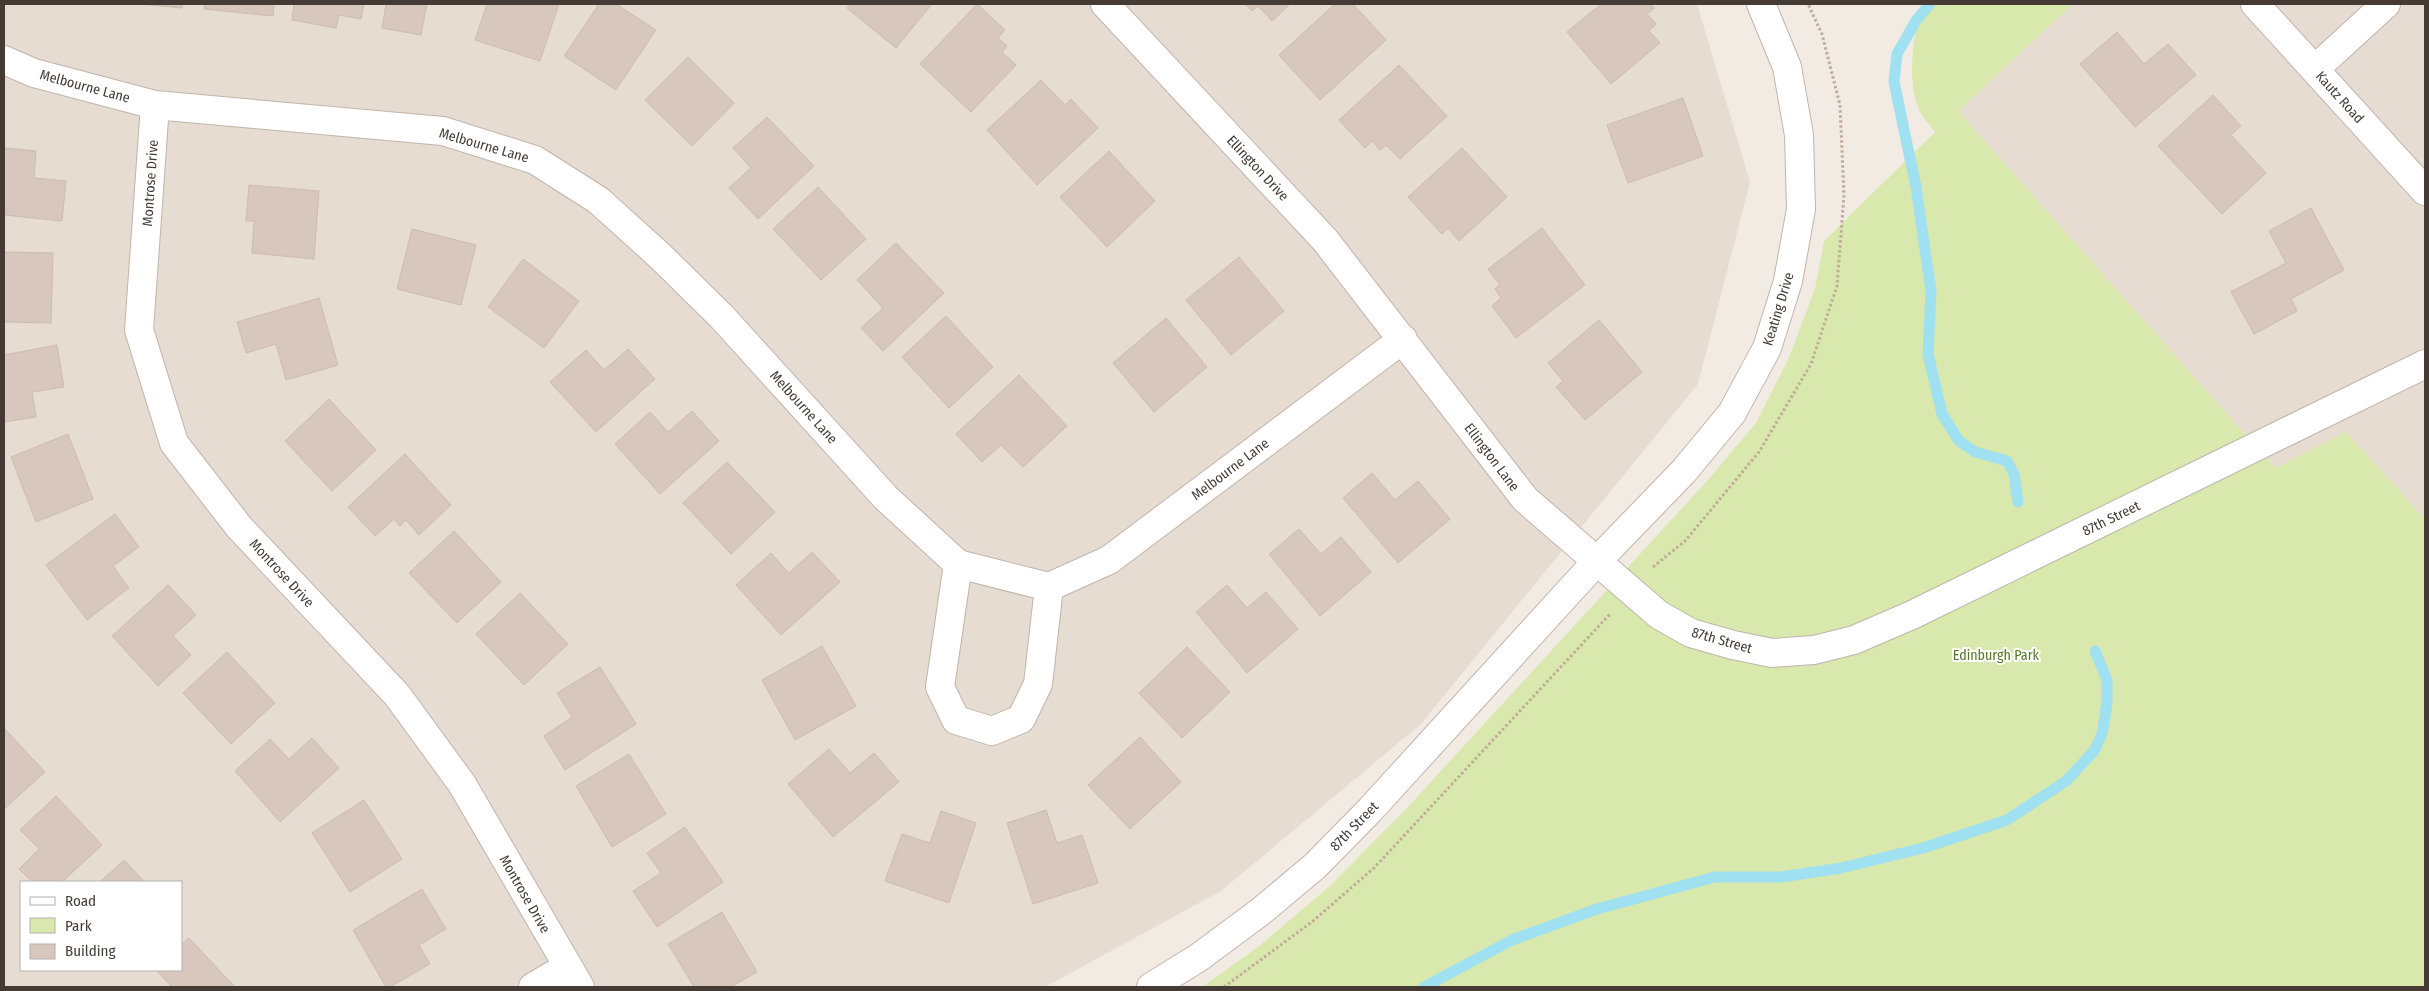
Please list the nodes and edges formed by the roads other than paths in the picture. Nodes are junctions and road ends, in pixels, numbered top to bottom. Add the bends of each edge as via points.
1 (1105, 4) edge
2 (1761, 4) edge
3 (2255, 4) edge
4 (2386, 4) edge
5 (4, 60) edge
6 (2315, 69) junction
7 (155, 105) junction
8 (2425, 191) edge
9 (1402, 339) junction
10 (2425, 364) edge
11 (1597, 561) junction
12 (958, 564) junction
13 (1049, 587) junction
14 (574, 977) edge
15 (533, 987) edge
16 (1151, 987) edge

1 - 9 street, Ellington Drive via 1325,240
2 - 11 street, Keating Drive via 1787,67 1799,135 1801,210 1788,281 1767,348 1732,413 1684,471
3 - 6 street, Kautz Road
4 - 6 street
5 - 7 street, Melbourne Lane via 34,73
6 - 8 street, Kautz Road
7 - 12 street, Melbourne Lane via 443,131 535,160 598,200 660,256 722,317 886,498
7 - 14 street, Montrose Drive via 139,330 174,442 239,527 397,695 462,784
9 - 11 street, Ellington Lane via 1525,499
9 - 13 street, Melbourne Lane via 1109,560
10 - 11 street, 87th Street via 1912,615 1854,640 1814,650 1772,653 1691,633 1659,615
11 - 16 street, 87th Street via 1316,866 1198,958
12 - 13 street, Melbourne Lane
12 - 13 street via 940,688 956,720 992,732 1021,719 1038,684
14 - 15 street

